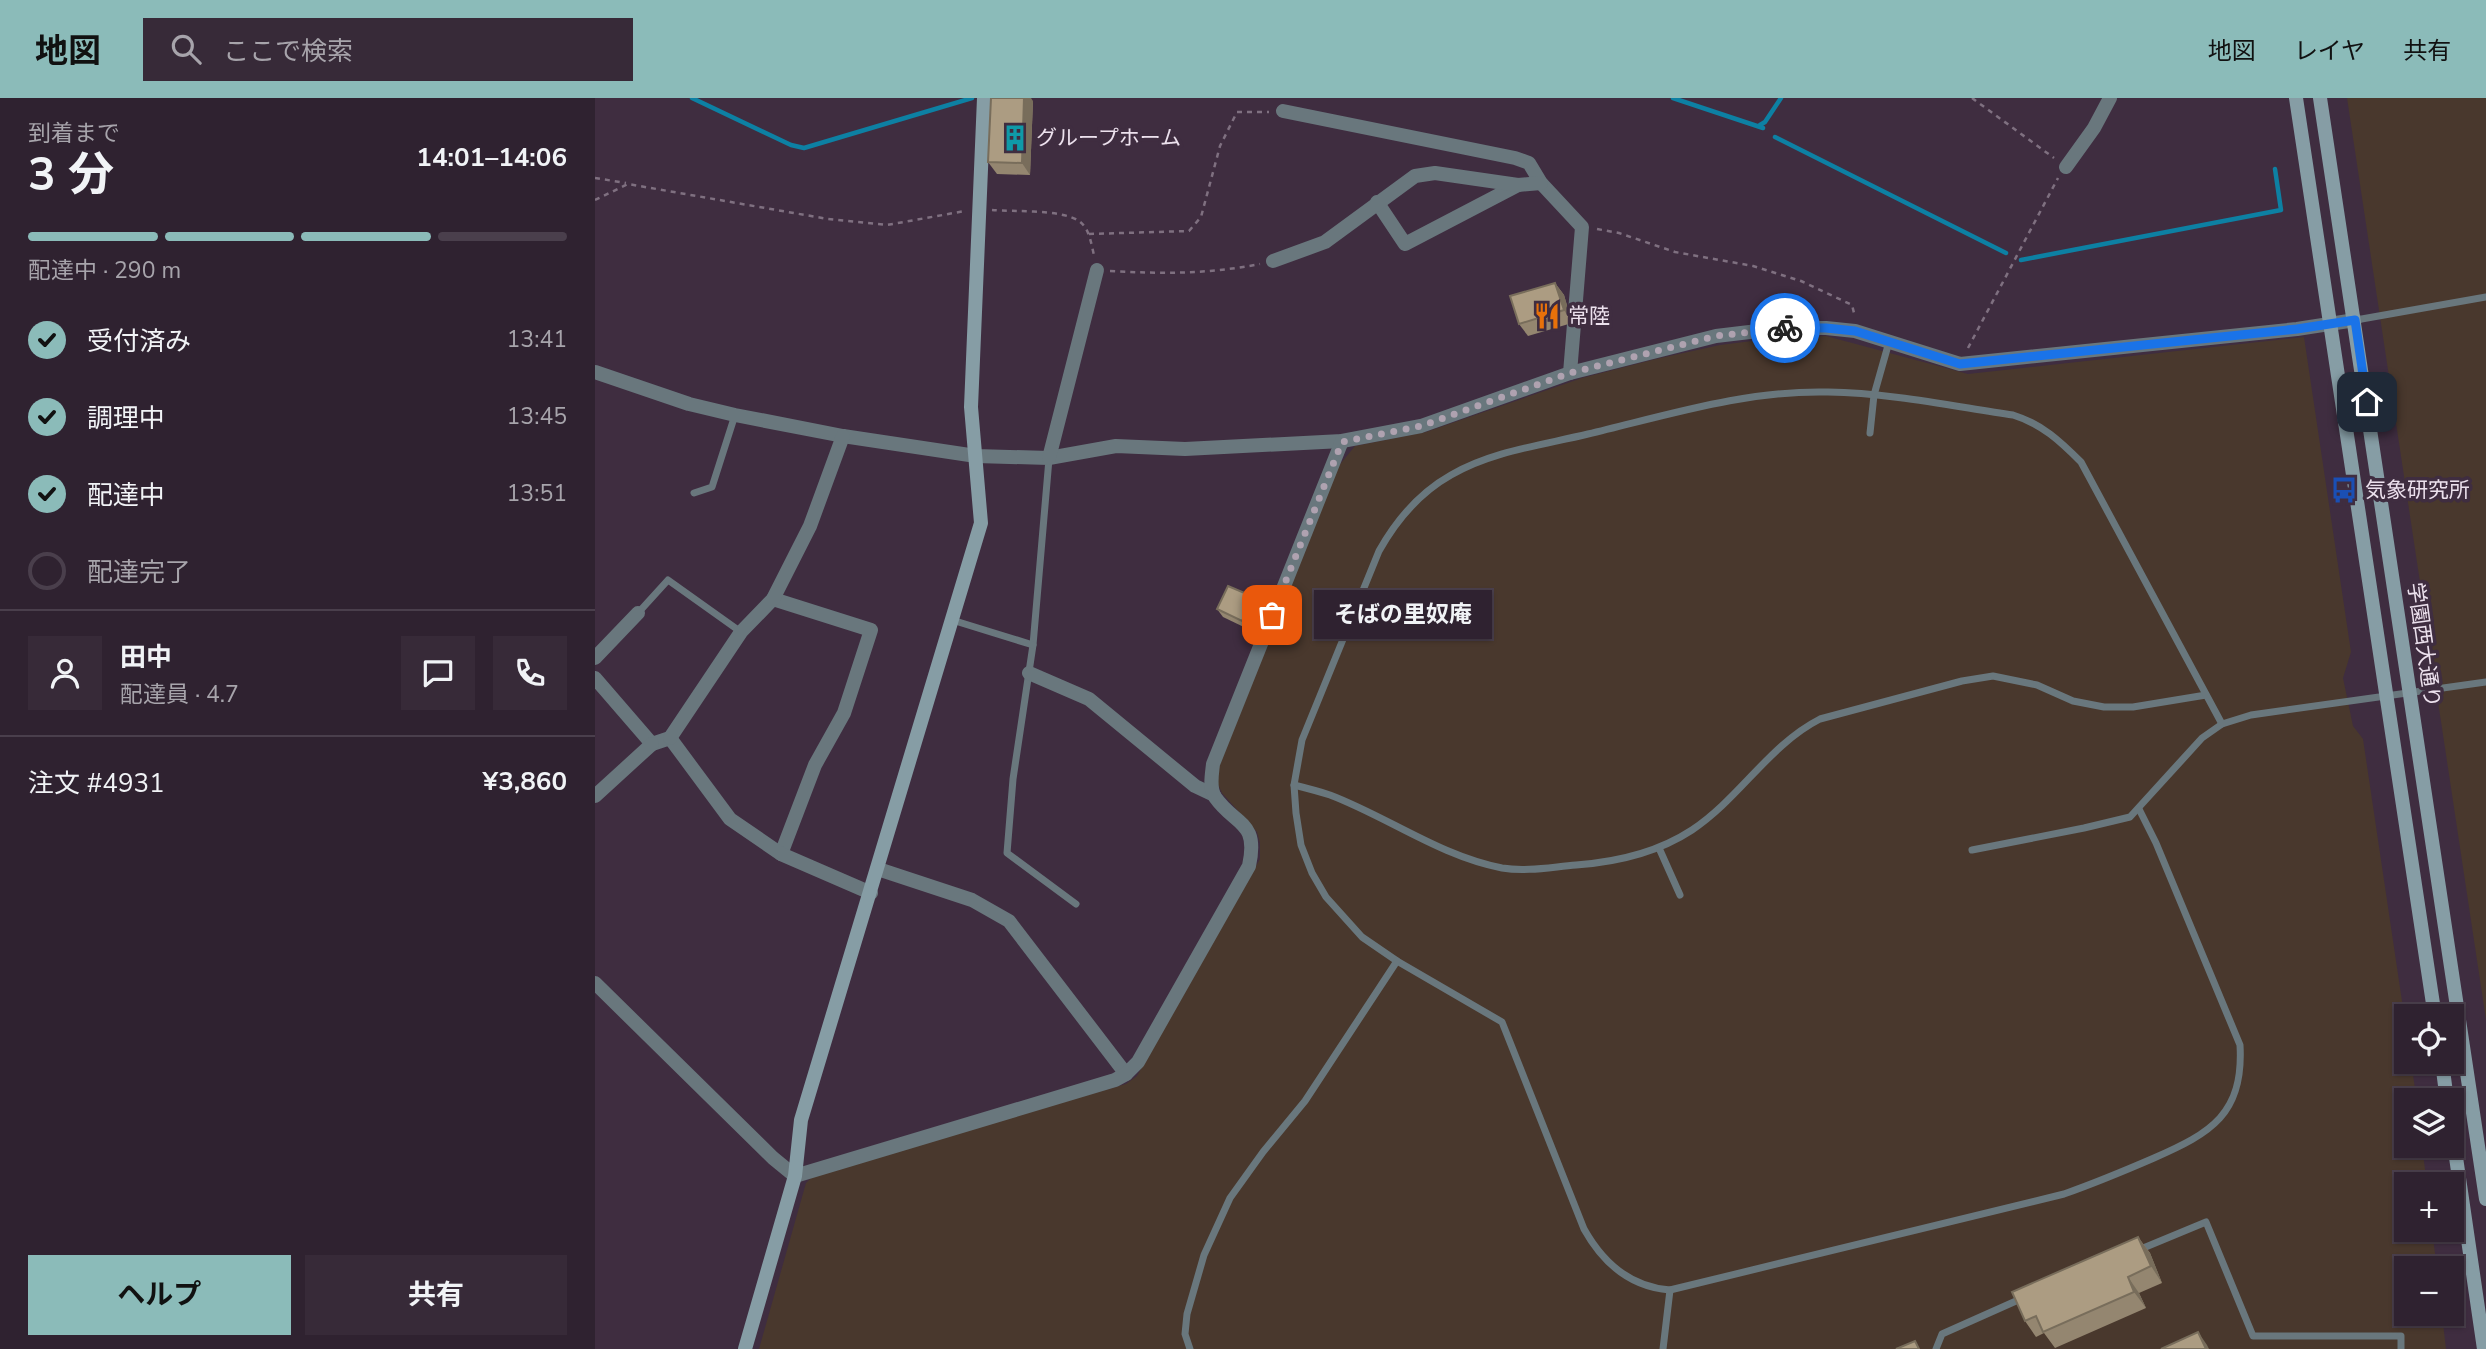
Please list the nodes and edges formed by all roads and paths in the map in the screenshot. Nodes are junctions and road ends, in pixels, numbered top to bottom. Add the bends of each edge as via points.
1 (984, 98) edge
2 (1972, 98) edge
3 (2110, 98) edge
4 (2297, 98) edge
5 (2320, 98) edge
6 (1283, 111) joint
7 (2066, 167) junction
8 (595, 178) edge
9 (1541, 183) junction
10 (628, 184) junction
11 (1518, 185) junction
12 (595, 200) edge
13 (1377, 202) junction
14 (979, 209) junction
15 (1582, 227) junction
16 (1089, 233) junction
17 (1273, 261) joint
18 (1097, 270) junction
19 (2486, 297) edge
20 (2355, 320) junction
21 (2332, 324) junction
22 (1855, 331) junction
23 (1889, 342) junction
24 (1960, 364) junction
25 (595, 372) edge
26 (1570, 373) junction
27 (1874, 394) junction
28 (735, 415) junction
29 (1870, 433) dead end
30 (843, 436) junction
31 (1342, 442) junction
32 (976, 456) junction
33 (1049, 458) junction
34 (694, 493) dead end
35 (773, 599) junction
36 (638, 613) joint
37 (953, 620) junction
38 (741, 632) junction
39 (1033, 645) junction
40 (595, 658) edge
41 (1029, 673) junction
42 (595, 678) edge
43 (2486, 682) edge
44 (2409, 694) junction
45 (2206, 695) junction
46 (2387, 697) junction
47 (2222, 724) junction
48 (670, 738) junction
49 (652, 744) junction
50 (1294, 785) junction
51 (1214, 795) junction
52 (595, 796) edge
53 (2139, 809) junction
54 (1659, 848) junction
55 (1972, 850) dead end
56 (781, 854) junction
57 (878, 869) junction
58 (871, 892) junction
59 (1680, 895) dead end
60 (1076, 904) dead end
61 (1397, 961) junction
62 (595, 983) edge
63 (2433, 1004) edge
64 (1126, 1073) junction
65 (2456, 1158) edge
66 (795, 1176) junction
67 (2486, 1199) edge
68 (2133, 1252) edge
69 (1670, 1290) junction
70 (2036, 1293) edge
71 (745, 1349) edge
72 (1190, 1349) edge
73 (1663, 1349) edge
74 (1936, 1349) edge
75 (2402, 1349) edge
76 (2484, 1349) edge

1 - 14 main road
2 - 7 path
3 - 7 street
4 - 21 main road, 学園西大通り
5 - 20 main road, 学園西大通り
6 - 9 street via 1515,158 1529,163
6 - 16 path via 1237,112 1220,146 1201,217 1189,231
7 - 24 path
8 - 10 path
9 - 11 street
9 - 15 street
10 - 12 path
10 - 14 path via 887,225
11 - 13 street via 1435,173 1415,176
11 - 13 street via 1405,244
13 - 17 street via 1325,242
14 - 16 path via 1060,215 1079,221
14 - 32 main road via 971,407
15 - 22 path via 1801,281 1852,305
15 - 26 street
16 - 18 path
17 - 18 path via 1221,272
18 - 33 street
19 - 20 lane
20 - 21 street
20 - 44 main road, 学園西大通り
21 - 24 street
21 - 46 main road, 学園西大通り
22 - 23 street
22 - 26 street via 1783,328 1716,336
23 - 24 street
23 - 27 lane
25 - 28 street
26 - 31 street via 1421,426
27 - 29 lane
27 - 45 lane via 2013,415 2055,436 2081,462
27 - 50 lane via 1786,393 1734,399 1498,455 1436,485 1408,509 1379,551 1302,740
28 - 30 street
28 - 34 lane via 712,487
30 - 32 street
30 - 35 street via 810,526
31 - 33 street via 1185,449 1117,446
31 - 51 street via 1213,764
32 - 33 street
32 - 37 main road via 981,523
33 - 39 lane
35 - 38 street
35 - 56 street via 871,630 844,713 815,765
36 - 38 lane via 669,580
36 - 40 street
37 - 39 lane
37 - 57 main road
38 - 48 street
39 - 41 lane
41 - 51 street via 1089,699 1195,786
41 - 60 lane via 1007,853
42 - 49 street
43 - 44 lane
44 - 46 lane
44 - 67 main road, 学園西大通り
45 - 47 lane
45 - 54 lane via 2103,707 1993,676 1820,719 1800,729 1710,817
46 - 47 lane via 2251,715
46 - 63 main road, 学園西大通り
47 - 53 lane via 2202,738
48 - 49 street
48 - 56 street via 730,819
49 - 52 street
50 - 54 lane via 1331,796 1463,857 1502,867 1545,870 1601,864
50 - 61 lane via 1301,845 1326,897 1362,937
51 - 64 street via 1251,835 1249,866 1138,1062
53 - 55 lane via 2130,817
53 - 69 lane via 2240,1045 2237,1087 2211,1129 2192,1142 2064,1194
54 - 59 lane
56 - 58 street
57 - 58 main road
57 - 64 street via 972,900 1009,921
58 - 66 main road via 801,1120
61 - 69 lane via 1502,1022 1592,1244 1621,1275
61 - 72 lane via 1305,1101 1230,1198 1204,1255 1187,1314 1185,1334
62 - 66 street
64 - 66 street
65 - 76 main road
66 - 71 main road
68 - 75 lane via 2206,1222 2253,1336 2401,1336
69 - 73 lane
70 - 74 lane via 1942,1334

